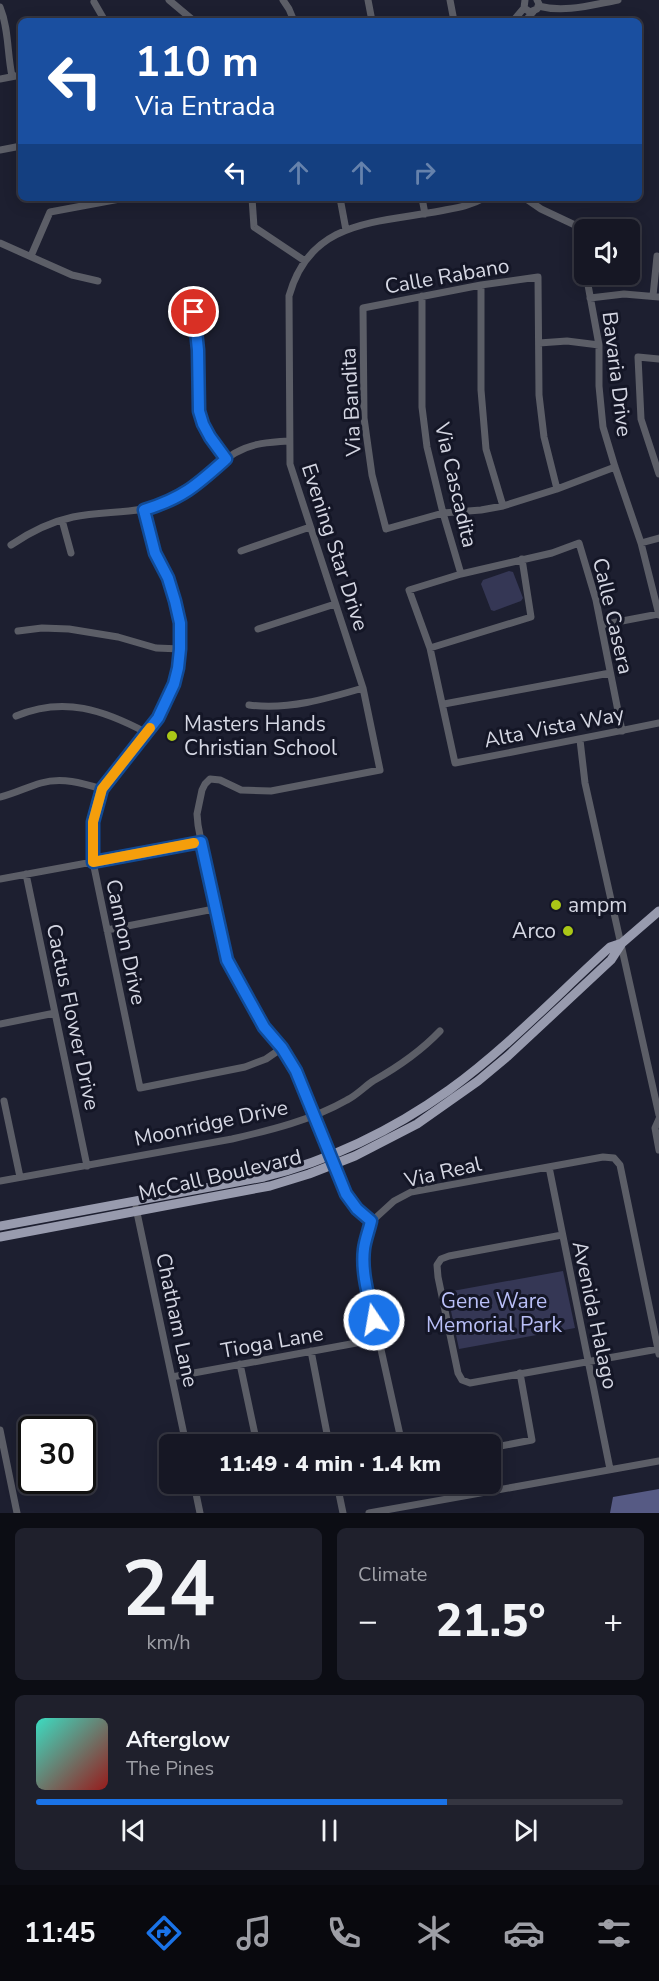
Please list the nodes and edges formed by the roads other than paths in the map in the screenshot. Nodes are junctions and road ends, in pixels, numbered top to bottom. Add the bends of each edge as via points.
1 (169, 0) edge
2 (282, 0) edge
3 (368, 0) edge
4 (450, 0) edge
5 (618, 0) edge
6 (94, 2) dead end
7 (524, 2) edge
8 (536, 6) edge
9 (0, 7) edge
10 (103, 18) edge
11 (190, 18) edge
12 (293, 18) edge
13 (371, 18) edge
14 (452, 18) edge
15 (515, 18) edge
16 (18, 75) edge
17 (12, 76) junction
18 (0, 79) edge
19 (18, 147) edge
20 (0, 150) edge
21 (108, 201) edge
22 (252, 201) edge
23 (341, 201) edge
24 (423, 201) edge
25 (477, 201) edge
26 (529, 201) edge
27 (425, 214) junction
28 (574, 225) edge
29 (346, 230) junction
30 (0, 243) edge
31 (31, 256) junction
32 (657, 256) dead end
33 (305, 261) junction
34 (98, 280) dead end
35 (481, 285) junction
36 (588, 285) edge
37 (192, 292) dead end
38 (422, 296) junction
39 (656, 296) edge
40 (590, 298) junction
41 (363, 308) joint
42 (539, 343) junction
43 (599, 345) junction
44 (659, 359) edge
45 (289, 441) junction
46 (226, 459) junction
47 (615, 467) junction
48 (659, 474) edge
49 (557, 489) junction
50 (503, 506) junction
51 (144, 510) junction
52 (443, 513) junction
53 (62, 520) junction
54 (310, 527) junction
55 (659, 538) edge
56 (641, 543) junction
57 (11, 545) dead end
58 (241, 550) dead end
59 (71, 554) dead end
60 (522, 559) junction
61 (461, 574) junction
62 (335, 604) junction
63 (659, 614) edge
64 (601, 625) junction
65 (258, 629) dead end
66 (18, 631) dead end
67 (430, 648) junction
68 (180, 649) junction
69 (610, 673) junction
70 (363, 688) junction
71 (444, 704) junction
72 (249, 705) dead end
73 (16, 716) dead end
74 (659, 723) edge
75 (622, 731) junction
76 (147, 733) junction
77 (580, 740) junction
78 (102, 789) junction
79 (0, 797) edge
80 (201, 842) junction
81 (93, 862) junction
82 (26, 874) junction
83 (0, 879) edge
84 (214, 909) junction
85 (659, 911) edge
86 (107, 930) junction
87 (622, 943) junction
88 (55, 1013) junction
89 (0, 1024) edge
90 (440, 1031) dead end
91 (282, 1048) junction
92 (487, 1059) junction
93 (3, 1101) dead end
94 (436, 1112) junction
95 (315, 1115) junction
96 (659, 1117) edge
97 (659, 1150) edge
98 (332, 1160) junction
99 (87, 1166) junction
100 (549, 1167) junction
101 (20, 1177) junction
102 (0, 1181) edge
103 (136, 1207) junction
104 (371, 1221) junction
105 (0, 1226) edge
106 (562, 1235) junction
107 (0, 1237) edge
108 (378, 1339) junction
109 (310, 1351) junction
110 (658, 1352) edge
111 (588, 1362) junction
112 (240, 1364) junction
113 (520, 1373) junction
114 (172, 1377) junction
115 (0, 1430) edge
116 (184, 1434) edge
117 (255, 1434) edge
118 (327, 1434) edge
119 (400, 1434) edge
120 (501, 1446) edge
121 (659, 1461) edge
122 (610, 1469) junction
123 (196, 1494) edge
124 (339, 1494) edge
125 (17, 1513) edge
126 (200, 1513) edge
127 (343, 1513) edge
128 (369, 1513) edge

1 - 11 street
2 - 12 street
3 - 13 street
4 - 14 street
5 - 8 street via 567,10
6 - 10 street
7 - 8 street via 528,11
7 - 15 street
9 - 17 street
16 - 17 street
17 - 18 street
19 - 20 street
21 - 31 street via 50,212
22 - 33 street via 254,227
23 - 29 street
24 - 27 street
25 - 27 street, Evening Star Drive
26 - 28 street
27 - 29 street, Evening Star Drive
29 - 33 street, Evening Star Drive via 321,243
30 - 31 street
31 - 34 street via 72,275
32 - 39 street
33 - 45 street, Evening Star Drive via 289,296
35 - 38 street, Calle Rabano
35 - 42 street, Calle Rabano via 538,277
35 - 50 street via 481,390 486,449
36 - 40 street, Bavaria Drive
37 - 46 street via 199,411 210,437
38 - 41 street, Calle Rabano
38 - 52 street, Via Cascadita via 422,407
39 - 40 street
40 - 43 street, Bavaria Drive
41 - 52 street, Via Bandita via 364,418 372,475 387,529
42 - 43 street
42 - 49 street via 544,437
43 - 47 street, Bavaria Drive via 603,427
44 - 48 street via 638,357 641,419
45 - 46 street via 260,443
45 - 54 street, Evening Star Drive via 292,474
46 - 51 street via 192,489
47 - 49 street
47 - 56 street, Bavaria Drive
49 - 50 street
50 - 52 street
51 - 53 street
51 - 68 street, Cannon Drive via 155,553 175,601
52 - 61 street, Via Cascadita
53 - 57 street
53 - 59 street
54 - 58 street
54 - 62 street, Evening Star Drive
55 - 56 street
56 - 63 street, Bavaria Drive
60 - 61 street
60 - 64 street, Calle Casera via 579,543
60 - 67 street via 531,617
61 - 67 street via 409,590
62 - 65 street
62 - 70 street, Evening Star Drive
63 - 64 street
64 - 69 street, Calle Casera
66 - 68 street via 69,629 156,648
67 - 71 street
68 - 76 street, Cannon Drive via 167,702
69 - 71 street
69 - 75 street, Calle Casera
70 - 72 street via 284,706
70 - 80 street, Evening Star Drive via 380,770 271,791 241,790 210,779 202,790 197,814
71 - 77 street, Alta Vista Way via 455,763
73 - 76 street via 36,708 73,707 112,716
74 - 75 street, Alta Vista Way
75 - 77 street, Alta Vista Way
76 - 78 street, Cannon Drive
77 - 87 street via 585,783
78 - 79 street via 54,781
78 - 81 street, Cannon Drive via 93,822
80 - 81 street
80 - 84 street
81 - 82 street
81 - 86 street, Cannon Drive
82 - 83 street
82 - 88 street, Cactus Flower Drive
84 - 86 street
84 - 91 street via 227,960 264,1027
85 - 87 main road, McCall Boulevard
86 - 91 street, Cannon Drive via 140,1088 245,1067
87 - 92 main road, McCall Boulevard via 610,947
87 - 94 main road, McCall Boulevard via 611,960 508,1056
87 - 96 street
88 - 89 street
88 - 99 street, Cactus Flower Drive
90 - 95 street, Moonridge Drive via 398,1066 347,1100
91 - 95 street
92 - 94 main road via 484,1068 445,1098
92 - 98 main road, McCall Boulevard via 391,1127
93 - 101 street
94 - 98 main road, McCall Boulevard via 384,1142
95 - 98 street
95 - 99 street, Moonridge Drive via 254,1134
96 - 97 street via 655,1128
98 - 103 main road, McCall Boulevard
98 - 104 street via 346,1194
99 - 101 street, Moonridge Drive
100 - 104 street, Via Real via 411,1192
100 - 106 street, Avenida Halago
100 - 110 street, Via Real via 603,1157 614,1158 620,1165
101 - 102 street, Moonridge Drive
103 - 105 main road, McCall Boulevard
103 - 107 main road, McCall Boulevard
103 - 114 street, Chatham Lane
104 - 108 street via 364,1260
106 - 111 street, Avenida Halago
106 - 113 street via 449,1256 437,1264 462,1380 470,1383
108 - 109 street, Tioga Lane
108 - 119 street
109 - 112 street, Tioga Lane
109 - 118 street
110 - 111 street
111 - 113 street
111 - 122 street, Avenida Halago
112 - 114 street, Tioga Lane
112 - 117 street
113 - 120 street via 532,1440
114 - 116 street, Chatham Lane
115 - 125 street
121 - 122 street
122 - 128 street
123 - 126 street
124 - 127 street

